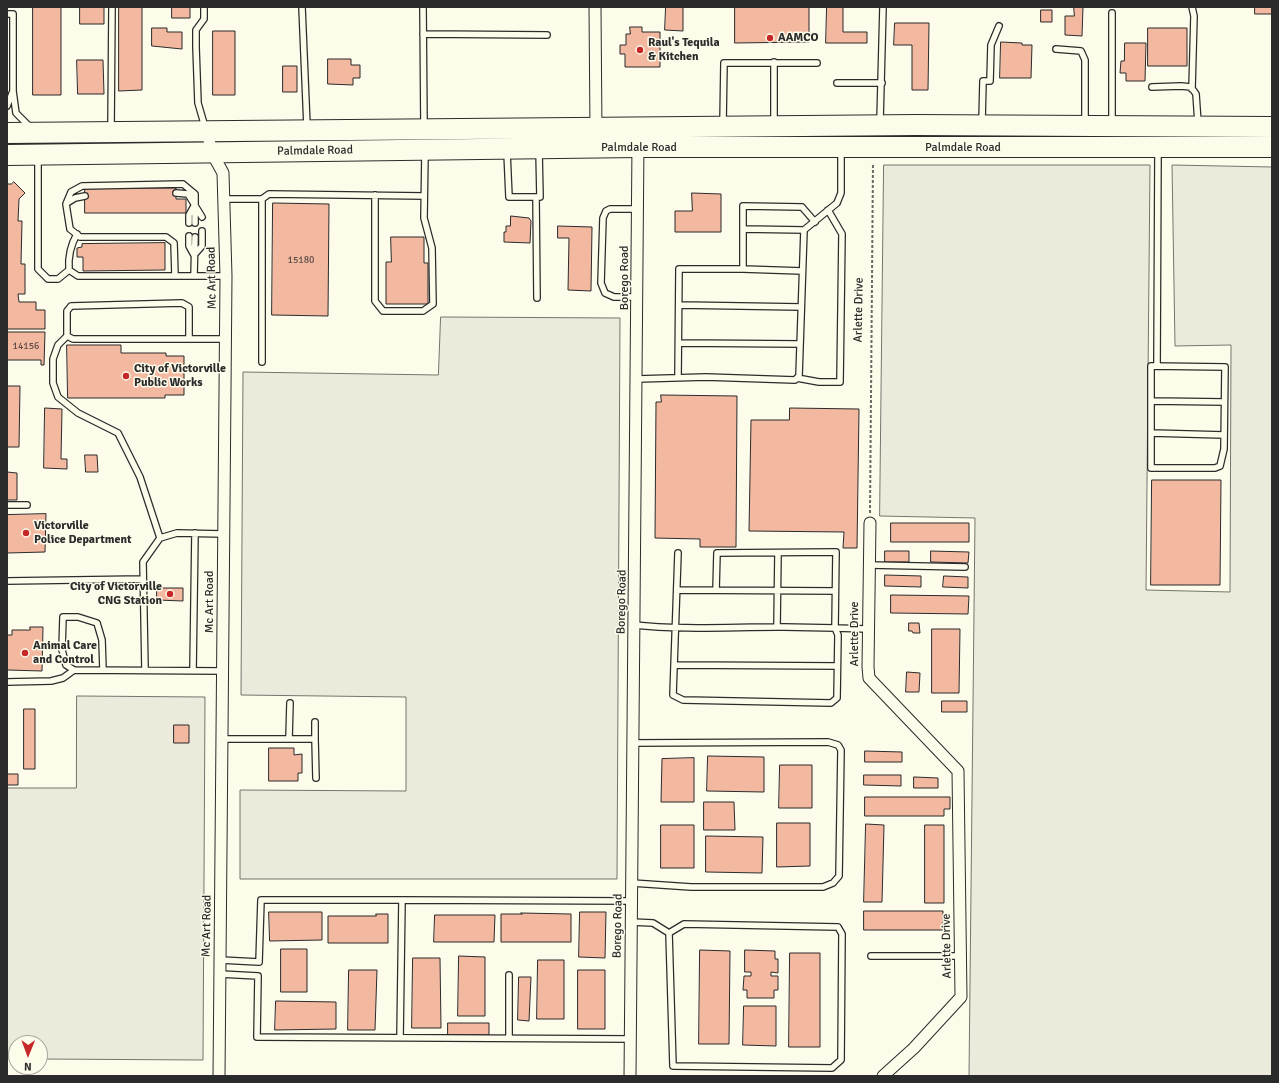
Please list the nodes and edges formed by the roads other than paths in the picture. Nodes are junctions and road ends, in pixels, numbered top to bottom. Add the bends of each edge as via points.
1 (112, 7) edge
2 (204, 7) edge
3 (302, 7) edge
4 (423, 7) edge
5 (595, 7) edge
6 (883, 7) edge
7 (1192, 7) edge
8 (1112, 13) dead end
9 (7, 14) edge
10 (999, 26) dead end
11 (423, 34) junction
12 (547, 35) dead end
13 (1056, 49) dead end
14 (774, 62) junction
15 (817, 63) dead end
16 (837, 83) dead end
17 (882, 83) junction
18 (1152, 87) dead end
19 (1192, 89) junction
20 (10, 91) edge
21 (7, 106) edge
22 (880, 125) junction
23 (774, 126) junction
24 (982, 126) junction
25 (1085, 126) junction
26 (723, 127) junction
27 (1112, 127) junction
28 (1198, 127) junction
29 (1272, 127) edge
30 (596, 128) junction
31 (638, 128) junction
32 (424, 129) junction
33 (207, 131) junction
34 (307, 131) junction
35 (111, 132) junction
36 (7, 133) edge
37 (40, 133) junction
38 (1272, 147) edge
39 (597, 148) junction
40 (638, 148) junction
41 (841, 148) junction
42 (1158, 148) junction
43 (507, 149) junction
44 (539, 149) junction
45 (425, 150) junction
46 (212, 153) junction
47 (7, 155) edge
48 (38, 155) junction
49 (176, 193) dead end
50 (375, 195) junction
51 (85, 196) dead end
52 (424, 196) junction
53 (538, 197) junction
54 (224, 199) junction
55 (262, 199) junction
56 (66, 204) junction
57 (195, 204) junction
58 (638, 209) junction
59 (828, 210) junction
60 (202, 217) dead end
61 (815, 222) junction
62 (192, 223) dead end
63 (743, 229) junction
64 (804, 230) junction
65 (202, 231) dead end
66 (76, 234) junction
67 (192, 237) dead end
68 (194, 255) junction
69 (743, 269) junction
70 (69, 270) junction
71 (802, 271) junction
72 (175, 276) junction
73 (194, 276) junction
74 (226, 276) junction
75 (638, 297) junction
76 (537, 298) dead end
77 (679, 305) junction
78 (801, 307) junction
79 (67, 336) junction
80 (189, 338) junction
81 (226, 339) junction
82 (678, 343) junction
83 (800, 344) junction
84 (262, 362) dead end
85 (1157, 366) junction
86 (678, 378) junction
87 (797, 378) junction
88 (637, 379) junction
89 (1151, 401) junction
90 (1224, 402) junction
91 (1151, 433) junction
92 (1224, 435) junction
93 (7, 505) edge
94 (27, 506) dead end
95 (870, 523) road end
96 (195, 533) junction
97 (223, 534) junction
98 (160, 538) junction
99 (678, 553) dead end
100 (778, 553) junction
101 (869, 565) junction
102 (965, 567) dead end
103 (143, 579) junction
104 (7, 581) edge
105 (676, 590) junction
106 (716, 590) junction
107 (778, 590) junction
108 (835, 591) junction
109 (634, 625) junction
110 (675, 627) junction
111 (777, 627) junction
112 (835, 628) junction
113 (868, 629) junction
114 (674, 665) junction
115 (837, 666) junction
116 (74, 670) junction
117 (103, 670) junction
118 (145, 670) junction
119 (193, 670) junction
120 (222, 671) junction
121 (7, 682) edge
122 (290, 703) dead end
123 (315, 722) dead end
124 (289, 738) junction
125 (222, 739) junction
126 (315, 739) junction
127 (633, 743) junction
128 (316, 778) dead end
129 (632, 883) junction
130 (402, 900) junction
131 (632, 901) junction
132 (631, 922) junction
133 (669, 933) junction
134 (871, 956) dead end
135 (960, 956) junction
136 (220, 960) junction
137 (220, 974) junction
138 (509, 975) dead end
139 (400, 1038) junction
140 (509, 1038) junction
141 (630, 1039) junction
142 (784, 1068) junction
143 (219, 1076) edge
144 (630, 1076) edge
145 (784, 1076) edge
146 (883, 1076) edge

1 - 35 lane
2 - 33 lane via 204,19 196,30 196,47 198,103
3 - 34 lane
4 - 11 lane
5 - 30 street
6 - 17 lane
7 - 19 lane
8 - 27 lane
9 - 20 lane via 13,14
10 - 24 lane via 991,45 990,81 983,82
11 - 12 lane
11 - 32 lane
13 - 25 lane via 1081,51 1084,60
14 - 15 lane
14 - 23 lane
14 - 26 lane via 724,63
16 - 17 lane
17 - 22 lane
18 - 19 lane via 1181,86
19 - 28 lane via 1196,94
20 - 21 lane
20 - 37 lane via 16,113 27,125
22 - 23 highway, Palmdale Road
22 - 24 highway, Palmdale Road
23 - 26 highway, Palmdale Road
24 - 25 highway, Palmdale Road
25 - 27 highway, Palmdale Road
26 - 31 highway, Palmdale Road
27 - 28 highway, Palmdale Road
28 - 29 highway, Palmdale Road
30 - 31 highway, Palmdale Road
30 - 32 highway, Palmdale Road
30 - 39 street
31 - 40 street, Borego Road
32 - 34 highway, Palmdale Road
33 - 34 highway, Palmdale Road
33 - 35 highway, Palmdale Road
33 - 46 street, Mc Art Road
35 - 37 highway, Palmdale Road
36 - 37 highway, Palmdale Road
38 - 42 highway, Palmdale Road
39 - 40 highway, Palmdale Road
39 - 44 highway, Palmdale Road
40 - 41 highway, Palmdale Road
40 - 58 street, Borego Road
41 - 42 highway, Palmdale Road
41 - 59 lane via 841,193 837,203
42 - 85 lane
43 - 44 highway, Palmdale Road
43 - 45 highway, Palmdale Road
43 - 53 lane via 509,197
44 - 53 lane
45 - 46 highway, Palmdale Road
45 - 52 lane
46 - 48 highway, Palmdale Road
46 - 54 street, Mc Art Road via 223,173
47 - 48 highway, Palmdale Road
48 - 70 lane via 38,269 48,279 58,279
49 - 57 lane via 188,194
50 - 52 lane
50 - 52 lane via 375,301 382,311 423,311 433,304 432,248 424,218
50 - 55 lane via 268,194
51 - 56 lane via 75,198
53 - 76 lane
54 - 55 lane
54 - 74 street, Mc Art Road
55 - 84 lane
56 - 57 lane via 71,192 82,186 183,184 195,194
56 - 66 lane via 70,229
57 - 60 lane
57 - 62 lane via 189,215
58 - 75 street, Borego Road
58 - 75 lane via 606,211 603,218 601,283 605,293 614,297
59 - 61 lane
59 - 87 lane via 842,234 840,382
61 - 63 lane via 802,207 744,206
61 - 64 lane
63 - 64 lane
63 - 69 lane
64 - 71 lane
65 - 68 lane via 202,246
66 - 70 lane via 68,258
66 - 72 lane via 80,237 166,237 174,243
67 - 68 lane
68 - 73 lane
69 - 71 lane
69 - 77 lane via 680,269
70 - 72 lane via 78,276
71 - 78 lane
72 - 73 lane
73 - 74 lane
74 - 81 street, Mc Art Road
75 - 88 street, Borego Road
77 - 78 lane
77 - 82 lane
78 - 83 lane
79 - 80 lane via 72,339
79 - 80 lane via 67,311 72,306 182,303 189,307
79 - 98 lane via 58,345 53,359 53,383 58,397 78,413 118,433 140,478
80 - 81 lane
81 - 97 street, Mc Art Road
82 - 83 lane
82 - 86 lane
83 - 87 lane via 800,376
85 - 89 lane via 1151,366
85 - 90 lane via 1225,367
86 - 87 lane
86 - 88 lane
88 - 109 street, Borego Road
89 - 90 lane
89 - 91 lane
90 - 92 lane
91 - 92 lane
91 - 92 lane via 1151,468 1220,466
93 - 94 lane
95 - 101 street, Arlette Drive
96 - 97 lane
96 - 98 lane via 177,533
96 - 119 lane
97 - 120 street, Mc Art Road
98 - 103 lane via 143,562
99 - 105 lane
100 - 106 lane via 717,553
100 - 107 lane
100 - 108 lane via 836,552
101 - 102 lane
101 - 113 street, Arlette Drive
103 - 104 lane
103 - 118 lane
105 - 106 lane
105 - 110 lane
106 - 107 lane
107 - 108 lane
107 - 111 lane
108 - 112 lane
109 - 110 lane
109 - 127 street, Borego Road
110 - 111 lane
110 - 114 lane
111 - 112 lane
112 - 113 lane
112 - 115 lane via 838,635
113 - 135 street, Arlette Drive via 869,678 958,771
114 - 115 lane
114 - 115 lane via 673,694 683,700 831,702 837,698
116 - 117 lane
116 - 117 lane via 66,665 62,650 63,617 78,617 97,623 102,640
116 - 121 lane via 64,678 51,681
117 - 118 lane
118 - 119 lane
119 - 120 lane
120 - 125 street, Mc Art Road
122 - 124 lane
123 - 126 lane
124 - 125 lane
124 - 126 lane
125 - 136 street, Mc Art Road
126 - 128 lane
127 - 129 street, Borego Road
127 - 129 lane via 828,742 838,745 841,750 838,876 833,883 823,887 792,887
129 - 131 street, Borego Road
130 - 131 lane
130 - 136 lane via 261,900 259,962
130 - 139 lane
131 - 132 street, Borego Road
132 - 133 lane via 653,923
132 - 141 street, Borego Road
133 - 142 lane via 673,1066
133 - 142 lane via 684,924 838,927 842,934 841,1060 832,1068
134 - 135 lane
135 - 146 street, Arlette Drive via 961,997 914,1048
136 - 137 street, Mc Art Road
137 - 139 lane via 258,976 257,1037
137 - 143 street, Mc Art Road
138 - 140 lane
139 - 140 lane
140 - 141 lane
141 - 144 street, Borego Road
142 - 145 lane

